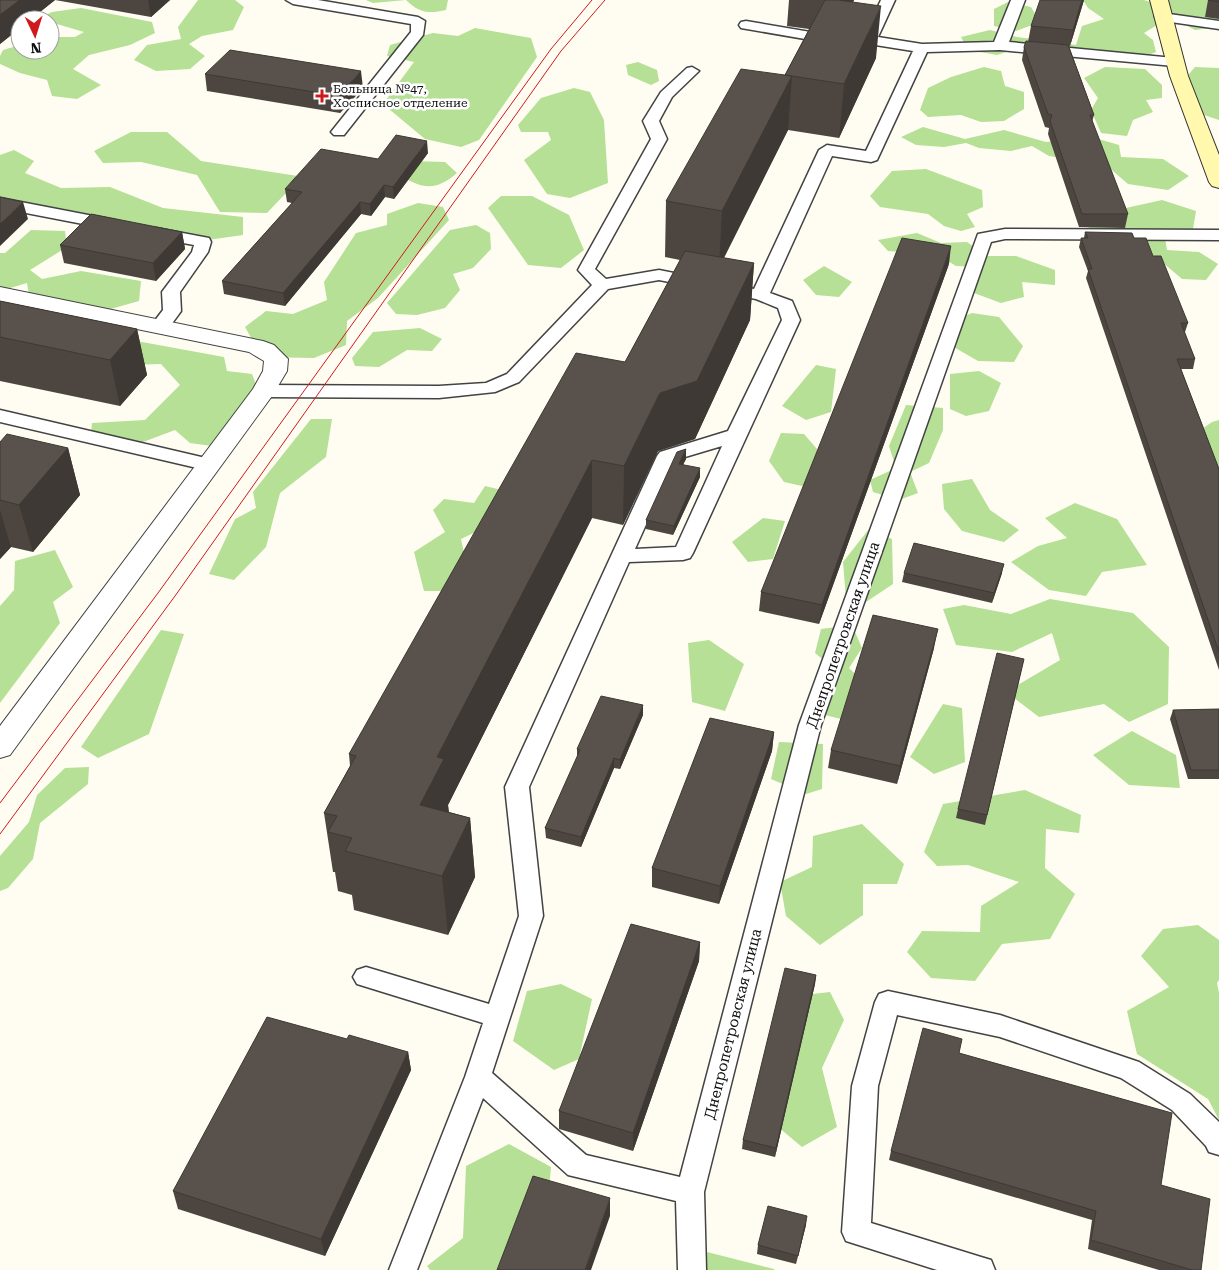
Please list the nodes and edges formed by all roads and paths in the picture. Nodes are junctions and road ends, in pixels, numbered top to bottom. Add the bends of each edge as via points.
1 (293, 0) edge
2 (888, 0) edge
3 (1018, 0) edge
4 (1161, 8) edge
5 (746, 25) dead end
6 (1219, 25) edge
7 (856, 40) junction
8 (1000, 46) junction
9 (922, 48) junction
10 (1174, 62) junction
11 (692, 71) dead end
12 (339, 132) dead end
13 (1219, 182) edge
14 (0, 204) edge
15 (1219, 235) edge
16 (602, 286) junction
17 (0, 294) edge
18 (760, 295) junction
19 (159, 327) junction
20 (264, 391) junction
21 (0, 416) edge
22 (24, 421) junction
23 (736, 435) junction
24 (6, 439) edge
25 (210, 464) junction
26 (622, 556) junction
27 (0, 747) edge
28 (366, 977) dead end
29 (498, 1017) junction
30 (478, 1078) junction
31 (1219, 1143) edge
32 (690, 1192) junction
33 (943, 1265) edge
34 (403, 1270) edge
35 (692, 1270) edge
36 (981, 1270) edge

1 - 12 lane via 418,21 418,32
2 - 7 lane
3 - 8 lane
4 - 6 lane
4 - 10 street
5 - 7 lane
7 - 9 lane
8 - 9 lane
8 - 10 lane
9 - 18 lane via 871,157 827,150
10 - 13 street
11 - 16 lane via 666,95 651,121 659,139 586,270
14 - 19 lane via 203,242 200,252 171,292 172,311
15 - 32 lane, Днепропетровская улица via 1005,234 984,238 810,725
16 - 18 lane via 659,275
16 - 20 lane via 514,378 490,388 438,392
17 - 19 street
18 - 23 lane via 786,305 791,320
19 - 20 street via 266,350 276,359 276,371
20 - 25 street
21 - 22 lane
22 - 24 lane
22 - 25 lane
23 - 26 lane via 667,456
23 - 26 lane via 683,553
25 - 27 street
26 - 29 lane via 516,787 531,916
28 - 29 lane
29 - 30 lane
30 - 32 lane via 578,1166
30 - 34 lane
31 - 33 lane via 1181,1102 1130,1070 1000,1026 888,1002 865,1086 856,1232
32 - 35 lane, Днепропетровская улица
33 - 36 lane

